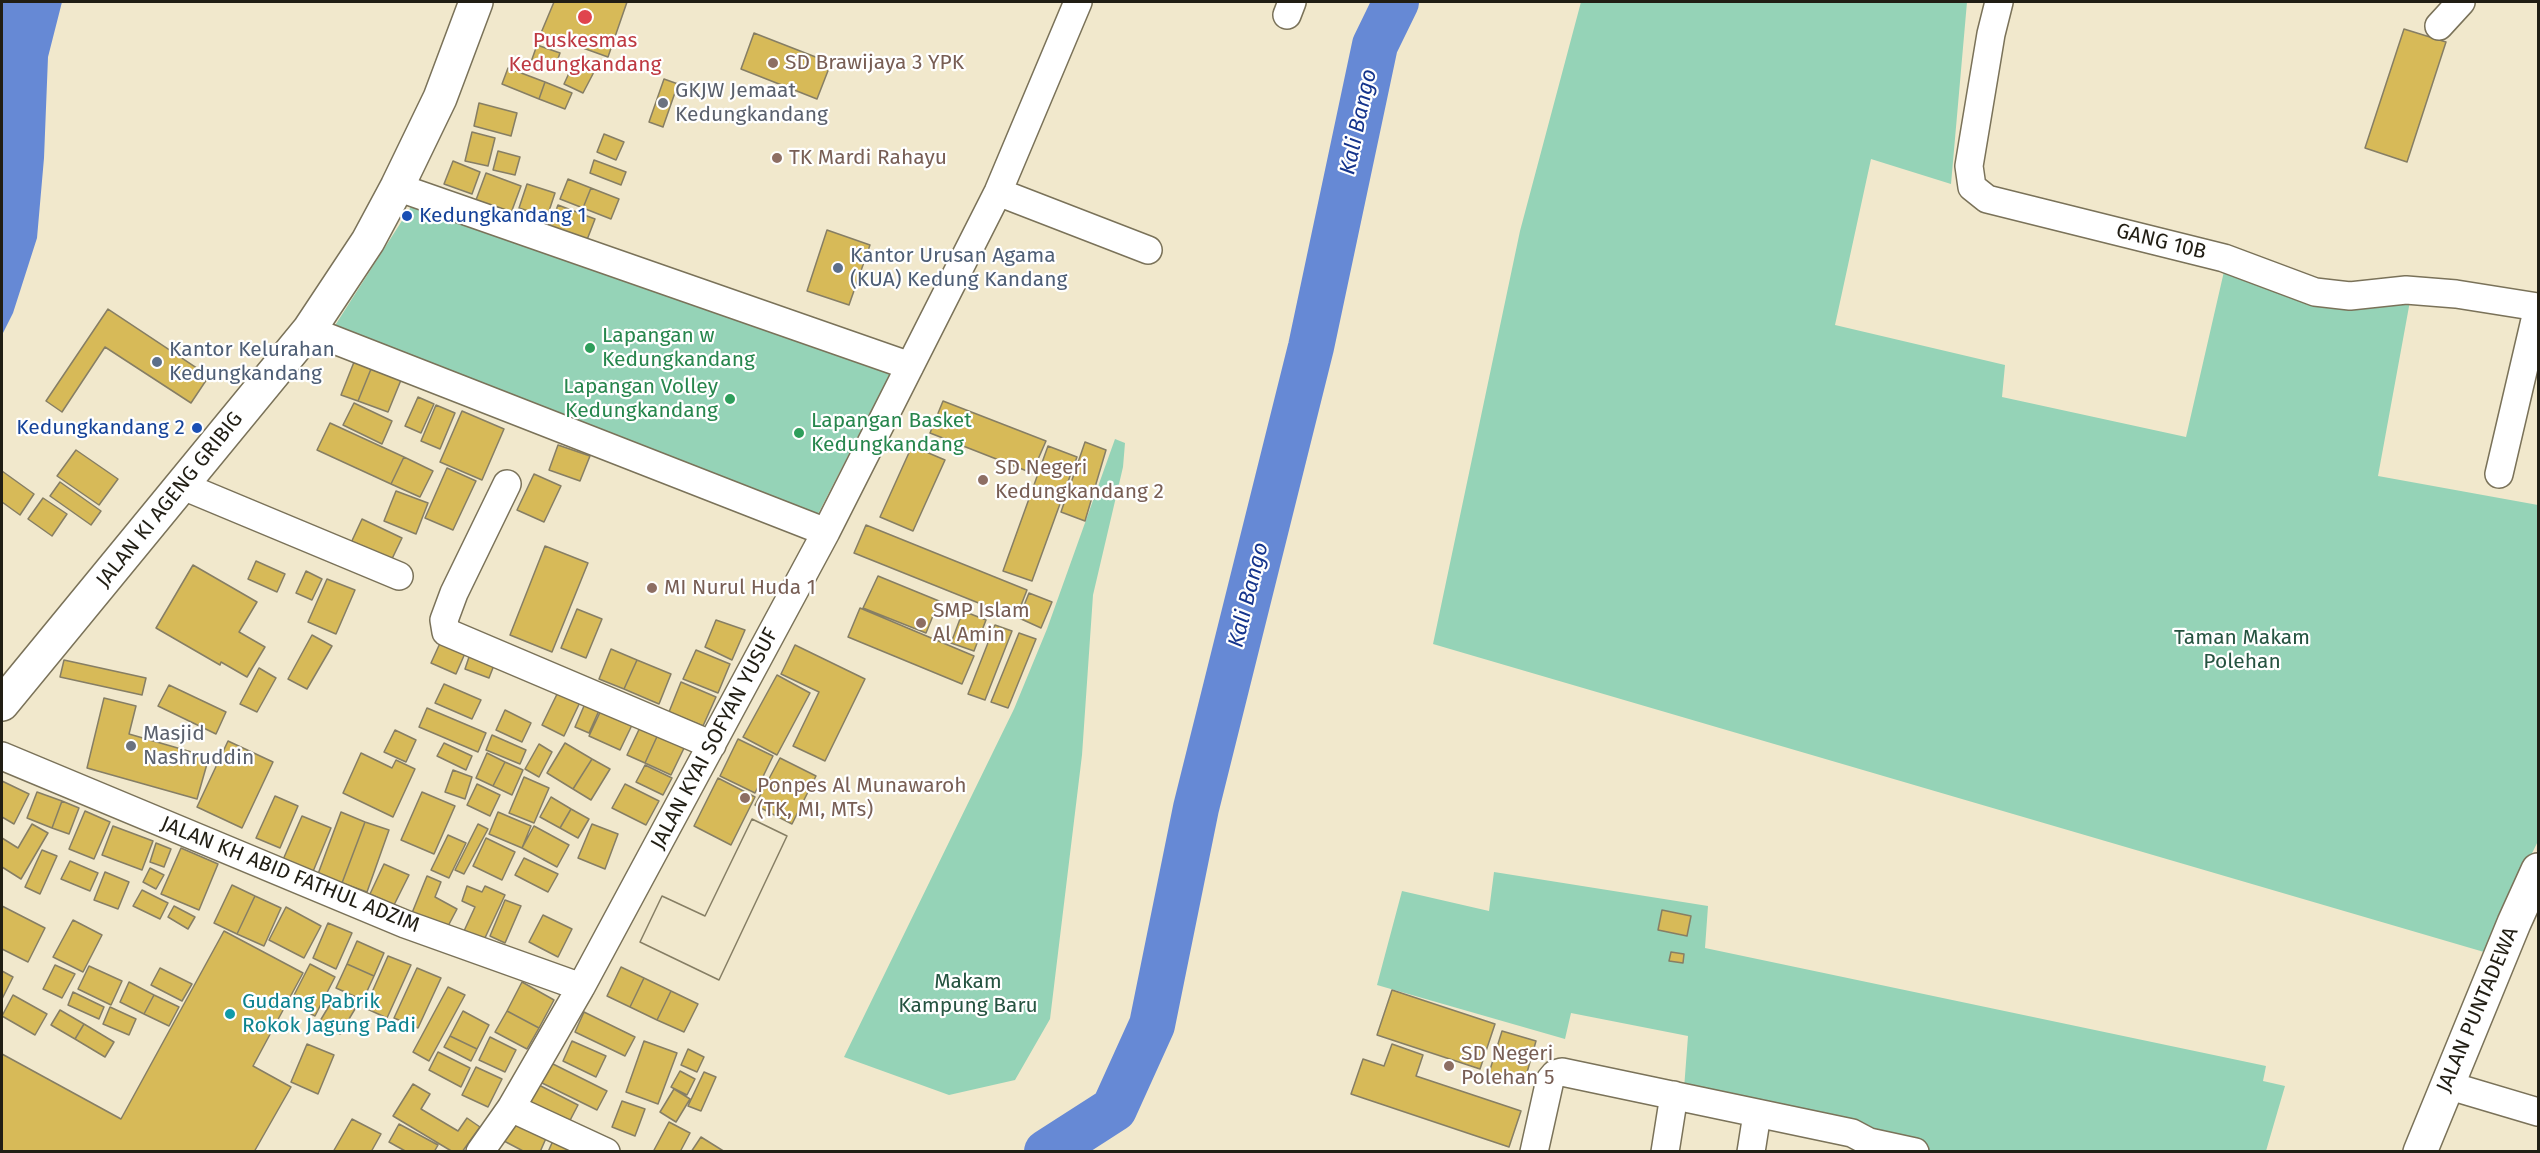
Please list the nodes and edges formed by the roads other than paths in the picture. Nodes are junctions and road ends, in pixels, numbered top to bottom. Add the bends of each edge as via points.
1 (476, 2) edge
2 (1078, 2) edge
3 (1999, 2) edge
4 (2461, 2) edge
5 (2439, 26) dead end
6 (397, 187) junction
7 (998, 192) junction
8 (1148, 250) dead end
9 (2538, 307) edge
10 (309, 330) junction
11 (910, 366) junction
12 (2499, 474) dead end
13 (507, 484) dead end
14 (183, 486) junction
15 (826, 532) junction
16 (399, 576) dead end
17 (2, 704) edge
18 (712, 745) junction
19 (2, 756) edge
20 (2538, 870) edge
21 (581, 987) junction
22 (2447, 1085) junction
23 (1674, 1095) junction
24 (511, 1108) junction
25 (2538, 1112) edge
26 (1757, 1114) junction
27 (480, 1152) edge
28 (606, 1152) edge
29 (1534, 1152) edge
30 (1665, 1152) edge
31 (1751, 1152) edge
32 (1915, 1152) edge
33 (2420, 1152) edge

1 - 6 main road, JALAN KI AGENG GRIBIG via 440,98
2 - 7 street, JALAN KYAI SOFYAN YUSUF
3 - 9 street, GANG 10B via 1969,166 1972,187 1987,199 2224,258 2315,292 2350,296 2406,290
4 - 5 street
6 - 10 main road, JALAN KI AGENG GRIBIG via 368,241
6 - 11 street
7 - 8 street
7 - 11 street, JALAN KYAI SOFYAN YUSUF
9 - 12 street
10 - 14 main road, JALAN KI AGENG GRIBIG
10 - 15 street
11 - 15 street, JALAN KYAI SOFYAN YUSUF
13 - 18 street via 454,594 444,620 446,632
14 - 16 street
14 - 17 main road, JALAN KI AGENG GRIBIG
15 - 18 street, JALAN KYAI SOFYAN YUSUF
18 - 21 street, JALAN KYAI SOFYAN YUSUF
19 - 21 street, JALAN KH ABID FATHUL ADZIM via 405,924
20 - 22 main road, JALAN PUNTADEWA
21 - 24 street, JALAN KYAI SOFYAN YUSUF
22 - 25 street
22 - 33 main road, JALAN PUNTADEWA
23 - 26 street
23 - 29 street via 1562,1072 1555,1074 1550,1080
23 - 30 street
24 - 27 street, JALAN KYAI SOFYAN YUSUF
24 - 28 street
26 - 31 street
26 - 32 street via 1852,1133 1869,1142

